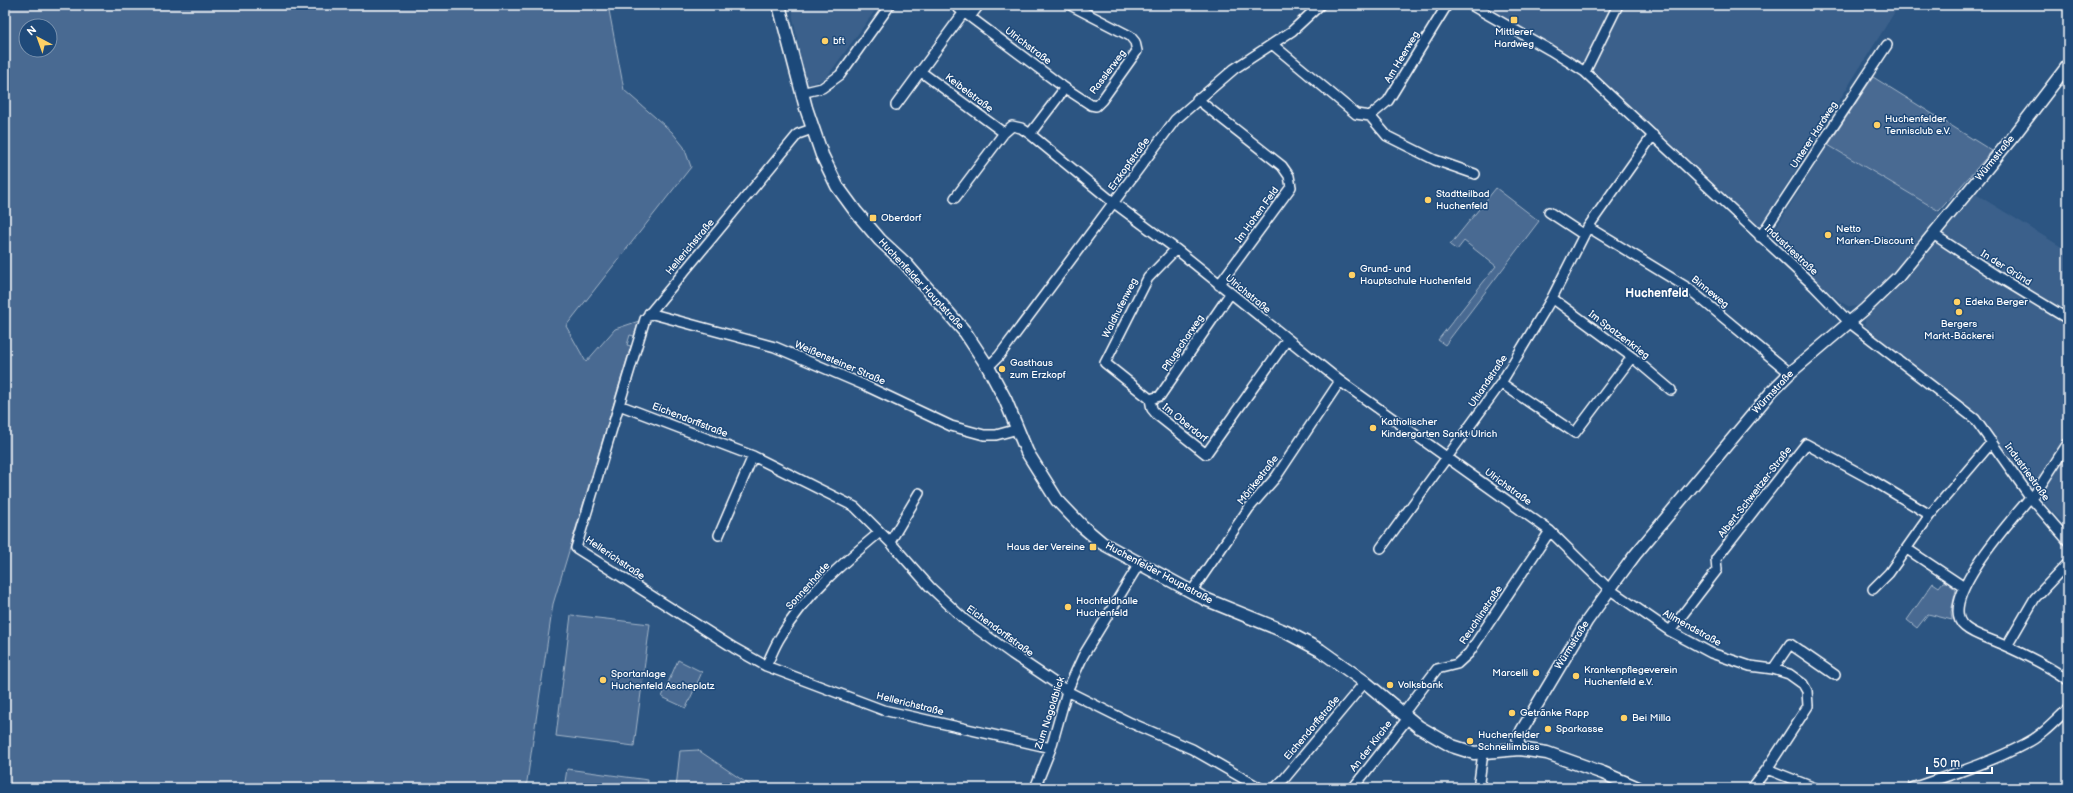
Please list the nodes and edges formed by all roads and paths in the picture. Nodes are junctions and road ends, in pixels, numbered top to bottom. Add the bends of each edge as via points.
1 (778, 5) edge
2 (890, 5) edge
3 (954, 5) edge
4 (979, 5) edge
5 (1070, 5) edge
6 (1320, 5) edge
7 (1447, 5) edge
8 (1471, 5) edge
9 (1618, 5) edge
10 (967, 14) junction
11 (1272, 44) junction
12 (1887, 45) dead end
13 (2068, 65) edge
14 (920, 71) junction
15 (1585, 72) junction
16 (1065, 88) junction
17 (801, 93) junction
18 (1197, 99) junction
19 (896, 105) dead end
20 (1370, 116) junction
21 (812, 129) junction
22 (1004, 133) junction
23 (1030, 134) junction
24 (1653, 135) junction
25 (1475, 174) dead end
26 (955, 198) dead end
27 (1114, 204) junction
28 (1549, 212) dead end
29 (1586, 231) junction
30 (1933, 234) junction
31 (1760, 237) junction
32 (1176, 249) junction
33 (1219, 285) junction
34 (1230, 294) junction
35 (1552, 298) junction
36 (649, 313) junction
37 (2068, 319) edge
38 (1850, 323) junction
39 (1288, 340) junction
40 (1632, 357) junction
41 (1104, 363) joint
42 (988, 368) junction
43 (1790, 373) junction
44 (1340, 381) junction
45 (1501, 383) junction
46 (1670, 390) dead end
47 (1150, 399) junction
48 (619, 405) junction
49 (1018, 429) junction
50 (1992, 442) junction
51 (2068, 443) edge
52 (753, 456) junction
53 (1448, 457) junction
54 (919, 493) dead end
55 (2031, 498) junction
56 (1930, 515) junction
57 (880, 532) junction
58 (1550, 532) junction
59 (719, 535) dead end
60 (2068, 541) edge
61 (890, 542) junction
62 (1381, 548) dead end
63 (1907, 548) junction
64 (2068, 562) edge
65 (1139, 564) junction
66 (1964, 587) junction
67 (1609, 589) junction
68 (1873, 589) dead end
69 (1192, 592) junction
70 (1670, 631) junction
71 (2007, 646) junction
72 (766, 666) junction
73 (1773, 669) junction
74 (1835, 675) dead end
75 (2067, 676) edge
76 (1365, 682) junction
77 (1067, 691) junction
78 (2068, 709) edge
79 (1405, 716) junction
80 (1051, 748) junction
81 (1519, 749) junction
82 (1483, 753) junction
83 (1767, 768) junction
84 (1478, 786) edge
85 (1035, 788) edge
86 (1260, 788) edge
87 (1275, 788) edge
88 (1353, 788) edge
89 (1638, 788) edge
90 (1752, 788) edge
91 (1815, 788) edge
92 (1912, 788) edge

1 - 17 main road, Huchenfelder Hauptstraße
2 - 17 street via 840,75 822,88
3 - 10 street, Ulrichstraße
4 - 10 street
5 - 16 street, Rasslerweg via 1130,36 1137,51 1096,106
6 - 11 street, Erzkopfstraße via 1292,31
7 - 20 street, Am Heerweg via 1388,101
8 - 15 street, Industriestraße
9 - 15 street
10 - 14 street
10 - 16 street, Ulrichstraße
11 - 18 street, Erzkopfstraße via 1234,69
11 - 20 street via 1356,114
12 - 31 street, Unterer Hardweg
13 - 30 street, Würmstraße
14 - 19 street
14 - 22 street, Keibelstraße
15 - 24 street, Industriestraße
16 - 23 street
17 - 21 main road, Huchenfelder Hauptstraße
18 - 27 street, Erzkopfstraße via 1175,120
18 - 33 street, Im Hohen Feld via 1282,166 1290,176 1291,188
20 - 25 street via 1386,136 1435,160
21 - 36 street, Hellerichstraße via 798,134
21 - 42 main road, Huchenfelder Hauptstraße via 837,186 856,212 960,326
22 - 23 street via 1012,126
22 - 26 street
23 - 27 street, Ulrichstraße
24 - 29 street, Uhlandstraße
24 - 31 street, Industriestraße
27 - 32 street, Ulrichstraße
27 - 42 street, Erzkopfstraße
28 - 29 street
29 - 35 street, Uhlandstraße
29 - 43 street, Binneweg via 1688,288
30 - 37 street, In der Gründ
30 - 38 street, Würmstraße via 1898,277
31 - 38 street, Industriestraße
32 - 33 street, Ulrichstraße
32 - 41 street, Waldhufenweg via 1148,278
33 - 34 street, Ulrichstraße
34 - 39 street, Ulrichstraße
34 - 47 street, Pflugscharweg via 1160,396
35 - 40 street, Im Spatzenkrieg
35 - 45 street, Uhlandstraße
36 - 48 street, Hellerichstraße
36 - 49 street, Weißensteiner Straße via 775,347 951,426 996,435
38 - 43 street, Würmstraße
38 - 50 street, Industriestraße via 1975,419
39 - 44 street, Ulrichstraße
39 - 47 street, Im Oberdorf via 1206,454 1152,409
40 - 45 street via 1575,433
40 - 46 street, Im Spatzenkrieg
41 - 47 street, Im Oberdorf
42 - 49 main road, Huchenfelder Hauptstraße
43 - 67 street, Würmstraße via 1749,417
44 - 53 street, Ulrichstraße
44 - 69 street, Mörikestraße via 1276,476 1249,508
45 - 53 street, Uhlandstraße
48 - 52 street, Eichendorffstraße
48 - 72 street, Hellerichstraße via 576,548
49 - 65 main road, Huchenfelder Hauptstraße via 1027,452 1057,500 1102,543
50 - 55 street, Industriestraße
50 - 56 street
51 - 55 street
52 - 57 street, Eichendorffstraße via 855,508
52 - 59 street
53 - 58 street, Ulrichstraße
53 - 62 street, Uhlandstraße
54 - 61 street
55 - 60 street, Industriestraße
55 - 66 street via 1980,560
56 - 63 street
56 - 70 street, Albert-Schweitzer-Straße via 1866,476 1806,444 1716,559 1717,570
57 - 61 street, Eichendorffstraße
57 - 72 street, Sonnenhalde via 840,567 807,601 781,635
58 - 67 street, Ulrichstraße
58 - 79 street, Reuchlinstraße via 1469,653 1457,664 1437,669
61 - 77 street, Eichendorffstraße via 930,587 965,620
63 - 66 street
63 - 68 street via 1889,573
64 - 71 street via 2035,598
65 - 69 main road, Huchenfelder Hauptstraße
65 - 77 street, Zum Nagoldblick via 1083,656
66 - 71 street via 1958,614 1962,625
67 - 70 street, Allmendstraße
67 - 81 street, Würmstraße via 1564,658 1522,730 1518,739
69 - 76 main road, Huchenfelder Hauptstraße via 1286,632 1320,650
70 - 73 street, Allmendstraße via 1711,653 1750,666
71 - 75 street
72 - 80 street, Hellerichstraße via 883,710
73 - 74 street via 1790,644
73 - 83 street, Allmendstraße via 1789,674 1803,684 1807,691 1808,706
76 - 79 main road, Huchenfelder Hauptstraße
76 - 87 street, Eichendorffstraße
77 - 80 street, Zum Nagoldblick
77 - 86 street, Eichendorffstraße via 1131,723 1192,749
78 - 92 street via 2046,730 2026,744
79 - 82 main road, Huchenfelder Hauptstraße via 1460,750
79 - 88 street, An der Kirche
80 - 85 street, Zum Nagoldblick
81 - 82 main road, Huchenfelder Hauptstraße
81 - 89 main road, Huchenfelder Hauptstraße via 1547,753
82 - 84 street
83 - 90 street, Allmendstraße
83 - 91 street

